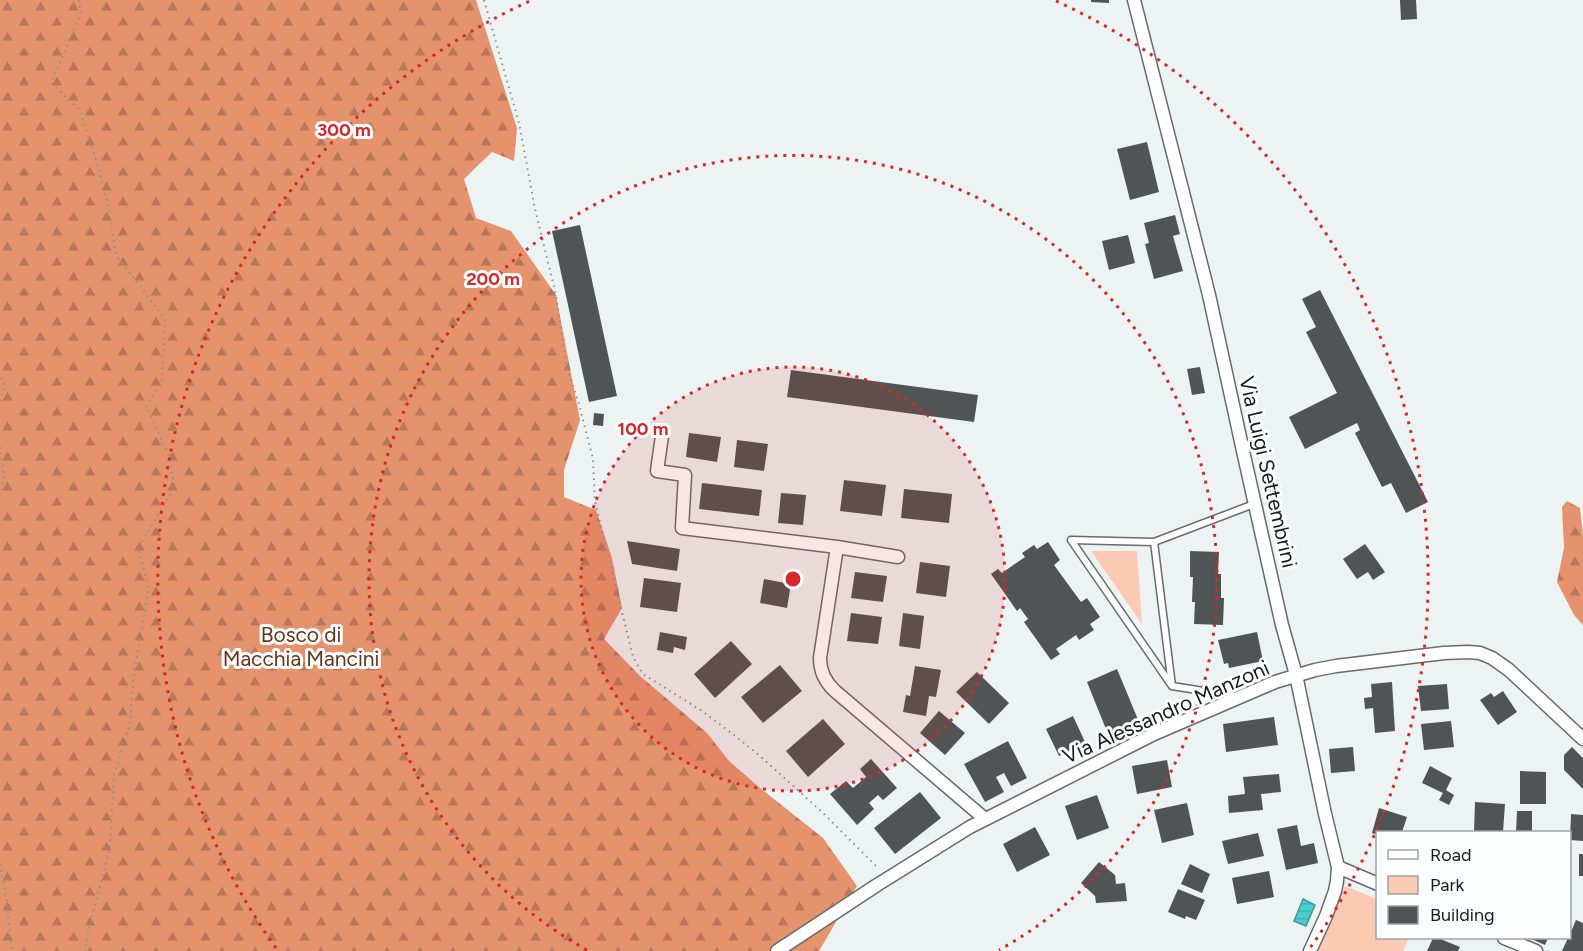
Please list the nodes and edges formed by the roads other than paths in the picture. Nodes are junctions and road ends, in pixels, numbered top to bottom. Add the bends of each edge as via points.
1 (1134, 0) edge
2 (662, 436) dead end
3 (1255, 503) junction
4 (1154, 542) junction
5 (837, 547) junction
6 (898, 557) dead end
7 (1296, 675) junction
8 (1172, 687) junction
9 (1240, 697) junction
10 (1583, 739) edge
11 (985, 819) junction
12 (1338, 867) junction
13 (1376, 884) edge
14 (1506, 939) edge
15 (777, 951) edge
16 (1310, 951) edge
17 (1536, 951) edge

1 - 3 street, Via Luigi Settembrini via 1209,295
2 - 5 street via 657,471 685,476 681,528
3 - 4 lane
3 - 7 street, Via Luigi Settembrini
4 - 8 lane
4 - 8 lane via 1071,540
5 - 6 street
5 - 11 street via 820,658 823,676 835,691
7 - 9 street, Via Alessandro Manzoni
7 - 10 street, Via Alessandro Manzoni via 1336,666 1444,653 1480,653 1509,670
7 - 12 street, Via Luigi Settembrini
8 - 9 lane
9 - 11 street, Via Alessandro Manzoni via 1154,734
11 - 15 street, Via Alessandro Manzoni via 888,877
12 - 13 street
12 - 16 street, Via Luigi Settembrini via 1335,891
14 - 17 street

